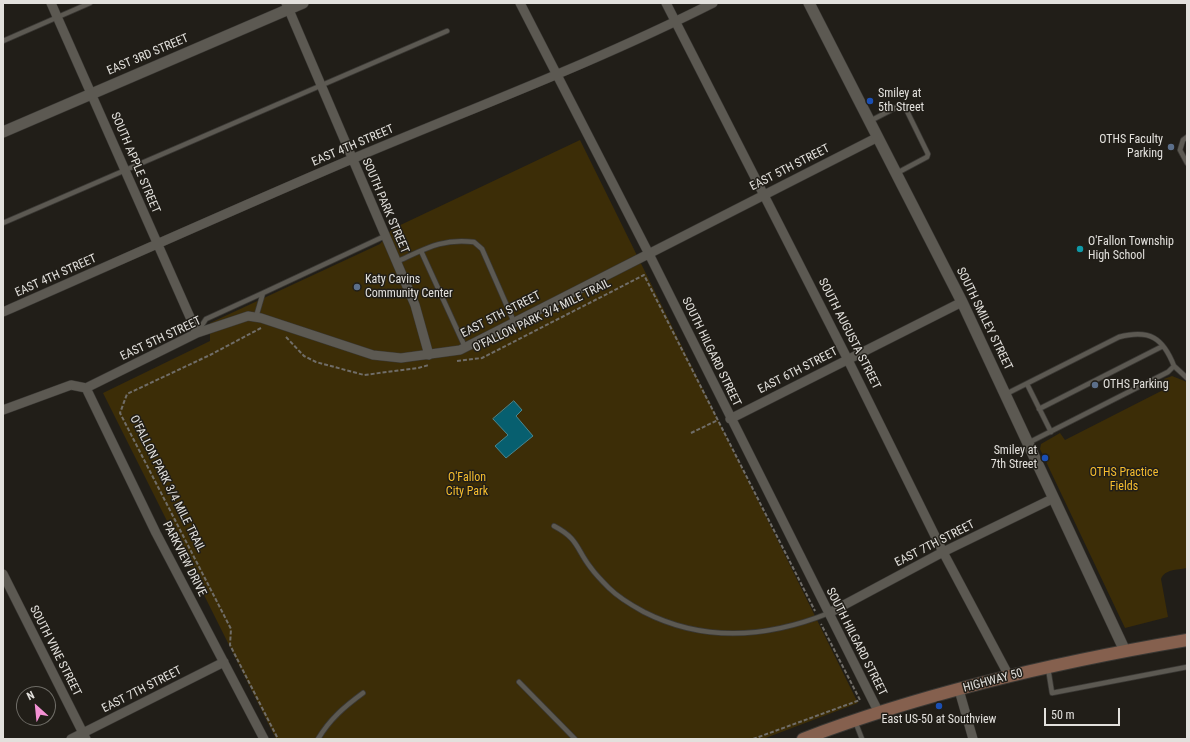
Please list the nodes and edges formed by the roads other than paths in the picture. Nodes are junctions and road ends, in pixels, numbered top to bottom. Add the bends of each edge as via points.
1 (51, 3) edge
2 (90, 3) edge
3 (303, 3) edge
4 (520, 3) edge
5 (666, 3) edge
6 (714, 3) edge
7 (810, 3) edge
8 (287, 6) edge
9 (57, 17) junction
10 (675, 22) junction
11 (447, 31) dead end
12 (3, 41) edge
13 (556, 74) junction
14 (320, 84) junction
15 (92, 94) junction
16 (870, 121) junction
17 (3, 132) edge
18 (878, 137) junction
19 (1187, 137) edge
20 (352, 159) junction
21 (1187, 163) edge
22 (125, 169) junction
23 (897, 173) junction
24 (764, 195) junction
25 (3, 223) edge
26 (385, 236) junction
27 (158, 244) junction
28 (421, 251) junction
29 (649, 254) junction
30 (396, 262) junction
31 (263, 294) junction
32 (962, 302) junction
33 (3, 312) edge
34 (256, 317) junction
35 (514, 322) junction
36 (197, 333) junction
37 (1163, 346) junction
38 (465, 347) junction
39 (429, 355) junction
40 (848, 360) junction
41 (1174, 366) junction
42 (1187, 378) edge
43 (1027, 384) junction
44 (86, 388) junction
45 (1006, 394) junction
46 (1039, 409) junction
47 (3, 410) edge
48 (730, 419) junction
49 (1051, 432) junction
50 (1028, 443) junction
51 (1054, 498) junction
52 (554, 526) dead end
53 (943, 552) junction
54 (3, 574) edge
55 (829, 613) junction
56 (1187, 640) edge
57 (1125, 651) junction
58 (224, 662) junction
59 (1187, 667) edge
60 (1048, 668) junction
61 (1009, 676) junction
62 (518, 682) dead end
63 (959, 690) junction
64 (362, 693) dead end
65 (879, 713) junction
66 (855, 721) junction
67 (85, 736) edge
68 (71, 739) edge
69 (264, 739) edge
70 (318, 739) edge
71 (575, 739) edge
72 (803, 739) edge
73 (862, 739) edge
74 (973, 739) edge

1 - 9 street, SOUTH APPLE STREET
2 - 9 lane
3 - 8 street, EAST 3RD STREET
4 - 13 street, SOUTH HILGARD STREET
5 - 10 street, SOUTH AUGUSTA STREET
6 - 10 street, EAST 4TH STREET
7 - 16 street, SOUTH SMILEY STREET
8 - 14 street, SOUTH PARK STREET
8 - 15 street, EAST 3RD STREET
9 - 12 lane
9 - 15 street, SOUTH APPLE STREET
10 - 13 street, EAST 4TH STREET
10 - 24 street, SOUTH AUGUSTA STREET
11 - 14 lane
13 - 20 street, EAST 4TH STREET
13 - 29 street, SOUTH HILGARD STREET
14 - 20 street, SOUTH PARK STREET
14 - 22 lane
15 - 17 street, EAST 3RD STREET
15 - 22 street, SOUTH APPLE STREET
16 - 18 street, SOUTH SMILEY STREET
16 - 23 lane via 901,105 905,107 928,154 927,157
18 - 23 street, SOUTH SMILEY STREET
18 - 24 street, EAST 5TH STREET
19 - 21 lane via 1183,140 1180,150
20 - 26 street, SOUTH PARK STREET
20 - 27 street, EAST 4TH STREET
22 - 25 lane
22 - 27 street, SOUTH APPLE STREET
23 - 32 street, SOUTH SMILEY STREET
24 - 29 street, EAST 5TH STREET
24 - 40 street, SOUTH AUGUSTA STREET
26 - 30 street, SOUTH PARK STREET
26 - 31 lane
27 - 33 street, EAST 4TH STREET
27 - 36 street, SOUTH APPLE STREET
28 - 30 lane
28 - 35 lane via 452,241 478,244
28 - 38 lane
29 - 35 street, EAST 5TH STREET
29 - 48 street, SOUTH HILGARD STREET
30 - 39 street, SOUTH PARK STREET via 415,305
31 - 34 lane
31 - 36 lane via 206,319
32 - 40 street, EAST 6TH STREET
32 - 45 street, SOUTH SMILEY STREET
34 - 36 street, EAST 5TH STREET via 248,316
34 - 39 street, EAST 5TH STREET via 373,355 401,358
35 - 38 street, EAST 5TH STREET
36 - 44 street, EAST 5TH STREET
37 - 41 lane
37 - 43 lane via 1159,340 1146,335 1129,334
37 - 46 lane
38 - 39 street, EAST 5TH STREET
40 - 48 street, EAST 6TH STREET
40 - 53 street, SOUTH AUGUSTA STREET
41 - 42 lane
41 - 49 lane via 1168,372
43 - 45 lane
43 - 46 lane
44 - 47 street via 71,385
44 - 58 street, PARKVIEW DRIVE via 156,533
45 - 50 street, SOUTH SMILEY STREET
46 - 49 lane
48 - 55 street, SOUTH HILGARD STREET
49 - 50 lane
50 - 51 street, SOUTH SMILEY STREET
51 - 53 street, EAST 7TH STREET
51 - 57 street, SOUTH SMILEY STREET
52 - 55 lane via 568,533 591,568 611,590 661,621 694,630 735,635 799,625
53 - 55 street, EAST 7TH STREET
53 - 61 street, SOUTH AUGUSTA STREET
54 - 67 street, SOUTH VINE STREET
55 - 65 street, SOUTH HILGARD STREET
56 - 57 main road, HIGHWAY 50
57 - 60 main road, HIGHWAY 50
58 - 67 street, EAST 7TH STREET
58 - 69 street, PARKVIEW DRIVE
59 - 60 lane via 1052,693
60 - 61 main road, HIGHWAY 50
61 - 63 main road, HIGHWAY 50
62 - 71 lane
63 - 65 main road, HIGHWAY 50
63 - 74 street
64 - 70 lane via 326,724
65 - 66 main road, HIGHWAY 50
66 - 72 main road, HIGHWAY 50
66 - 73 lane
67 - 68 street, EAST 7TH STREET

